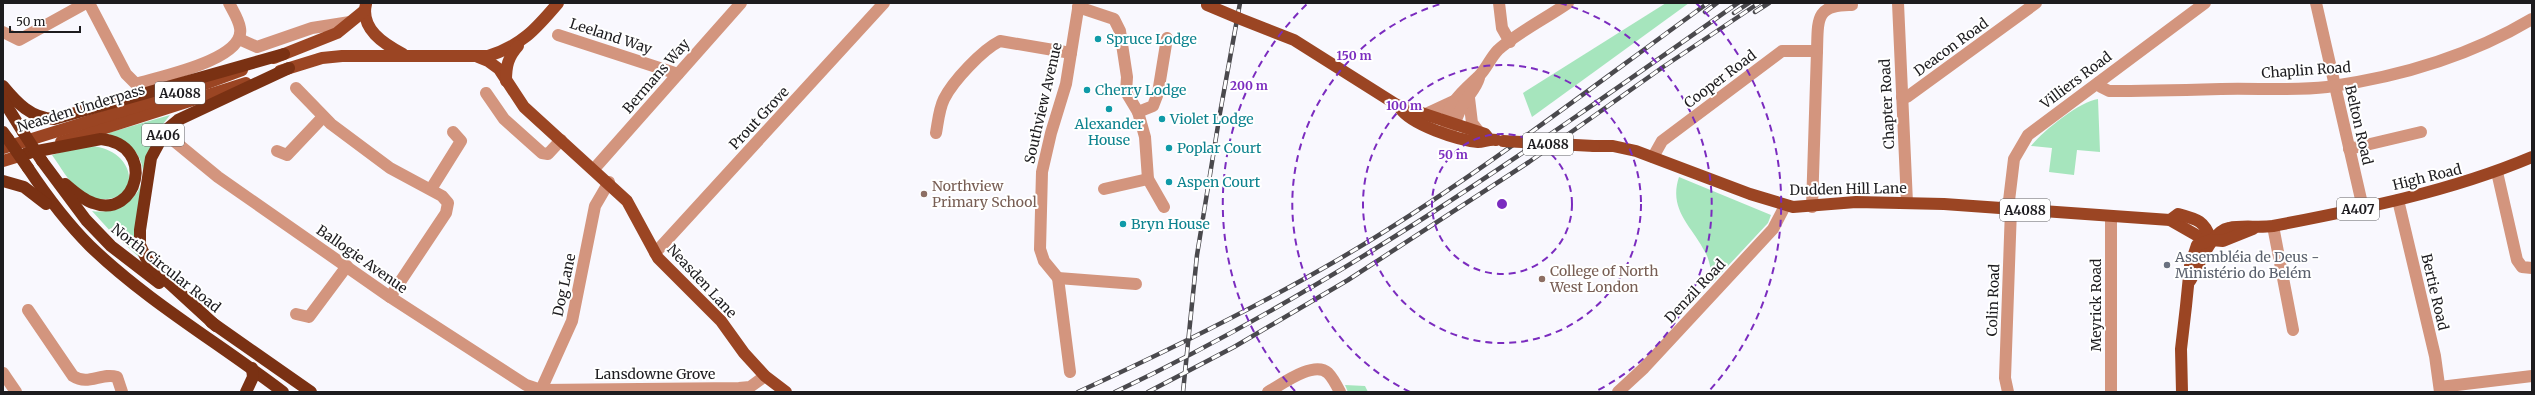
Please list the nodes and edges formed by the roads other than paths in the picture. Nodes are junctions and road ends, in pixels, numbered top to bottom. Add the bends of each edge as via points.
1 (86, 3) edge
2 (89, 3) edge
3 (229, 3) edge
4 (741, 3) edge
5 (884, 3) edge
6 (1499, 3) edge
7 (1568, 3) edge
8 (1898, 3) edge
9 (2036, 3) edge
10 (2205, 3) edge
11 (2316, 3) edge
12 (1205, 4) edge
13 (1079, 5) edge
14 (1852, 5) dead end
15 (554, 6) edge
16 (365, 7) edge
17 (2532, 19) edge
18 (350, 22) junction
19 (3, 32) edge
20 (558, 35) dead end
21 (527, 38) junction
22 (1167, 38) dead end
23 (239, 39) junction
24 (1510, 42) junction
25 (1817, 51) junction
26 (1071, 53) junction
27 (284, 54) junction
28 (404, 55) junction
29 (475, 56) junction
30 (289, 68) junction
31 (678, 74) junction
32 (1479, 76) junction
33 (506, 81) junction
34 (2098, 83) junction
35 (2334, 85) junction
36 (3, 86) edge
37 (296, 88) dead end
38 (486, 93) dead end
39 (1902, 97) junction
40 (1469, 98) junction
41 (3, 100) edge
42 (1454, 101) junction
43 (1397, 105) junction
44 (1138, 112) junction
45 (1426, 114) junction
46 (323, 117) junction
47 (1450, 126) junction
48 (453, 132) dead end
49 (1479, 132) junction
50 (2421, 132) dead end
51 (936, 133) dead end
52 (1489, 139) junction
53 (5, 140) edge
54 (173, 140) dead end
55 (561, 140) junction
56 (2349, 149) junction
57 (277, 151) dead end
58 (27, 154) junction
59 (1653, 157) junction
60 (2532, 157) edge
61 (3, 161) edge
62 (46, 165) junction
63 (594, 169) junction
64 (2497, 172) junction
65 (1148, 179) junction
66 (3, 181) edge
67 (609, 182) junction
68 (431, 189) junction
69 (1104, 189) dead end
70 (2398, 200) junction
71 (1907, 203) junction
72 (1164, 206) dead end
73 (1786, 206) junction
74 (1812, 207) junction
75 (2363, 208) junction
76 (2009, 209) junction
77 (2111, 217) junction
78 (2273, 226) junction
79 (2211, 240) junction
80 (89, 245) junction
81 (655, 252) junction
82 (347, 266) junction
83 (2532, 268) edge
84 (1058, 278) junction
85 (1136, 284) dead end
86 (390, 297) junction
87 (28, 310) dead end
88 (296, 314) dead end
89 (216, 326) junction
90 (2294, 330) dead end
91 (252, 368) junction
92 (1070, 372) dead end
93 (3, 374) edge
94 (765, 376) junction
95 (2532, 376) edge
96 (2440, 390) edge
97 (541, 391) edge
98 (16, 392) edge
99 (122, 392) edge
100 (246, 392) edge
101 (283, 392) edge
102 (311, 392) edge
103 (786, 392) edge
104 (1268, 392) edge
105 (1340, 392) edge
106 (1618, 392) edge
107 (2008, 392) edge
108 (2111, 392) edge
109 (2182, 392) edge

1 - 19 street via 19,40
2 - 23 street via 126,74 136,84 215,60
3 - 23 street via 241,29
4 - 31 street, Bermans Way
5 - 81 street, Prout Grove
6 - 24 street via 1502,28
7 - 24 street
8 - 39 street, Chapter Road
9 - 39 street, Deacon Road via 1907,97
10 - 34 street, Villiers Road
11 - 35 street, Belton Road
12 - 43 main road, Dudden Hill Lane / A4088, bridge via 1294,40
13 - 26 street, Southview Avenue
13 - 44 street via 1114,18 1120,31 1127,77 1126,92
14 - 25 street via 1826,7 1818,29
15 - 21 main road, A4088
16 - 18 main road, Neasden Underpass / A4088
16 - 28 main road, A4088 via 370,29 376,37
17 - 35 street, Chaplin Road via 2496,39 2452,57 2379,78
18 - 23 street via 312,28 257,47
18 - 27 main road, Neasden Underpass / A4088 via 329,37
20 - 31 street, Leeland Way
21 - 29 main road, A4088 via 508,50 488,56
21 - 33 main road via 510,54 506,67
22 - 44 street via 1153,106
24 - 32 street via 1498,50
25 - 59 street, Cooper Road via 1782,51 1662,142
25 - 74 street
26 - 51 street via 1000,41 990,46 950,88 943,101
26 - 84 street, Southview Avenue via 1066,84 1050,133 1042,172 1040,249 1044,261
27 - 36 highway via 54,119 29,112
27 - 53 main road, Neasden Underpass / A4088 via 176,94
28 - 29 main road, A4088
28 - 30 main road, Neasden Underpass / A4088 via 322,58
29 - 33 main road, Neasden Lane via 499,69
30 - 58 main road, Neasden Underpass / A4088 via 180,106
30 - 89 highway, A406 via 178,120 166,130 151,158 140,245 156,271
31 - 63 street, Bermans Way
32 - 40 street
32 - 42 street via 1467,85
33 - 55 main road, Neasden Lane via 524,108
34 - 35 street, Chaplin Road via 2109,91
34 - 76 street, Villiers Road via 2028,135 2014,159
35 - 56 street, Belton Road
37 - 46 street
38 - 55 street via 504,120 542,153 548,154
39 - 71 street, Chapter Road
40 - 47 street
40 - 49 street via 1472,123
41 - 62 highway, North Circular Road / A406, bridge
42 - 45 street
42 - 47 street
43 - 45 main road, Dudden Hill Lane / A4088
43 - 47 main road, Dudden Hill Lane / A4088 via 1403,113 1442,133
44 - 65 street via 1145,137
45 - 47 main road, Dudden Hill Lane / A4088
46 - 57 street via 287,155
46 - 68 street via 390,168
47 - 49 main road, Dudden Hill Lane / A4088
47 - 52 main road, Dudden Hill Lane / A4088 via 1480,142
48 - 68 street via 461,141
49 - 52 main road, Dudden Hill Lane / A4088
50 - 56 street
52 - 59 main road, Dudden Hill Lane / A4088, bridge via 1624,148
53 - 80 highway, bridge via 57,209
54 - 82 street, Ballogie Avenue via 218,177
55 - 63 main road, Neasden Lane
56 - 75 street, Belton Road
58 - 61 main road, Neasden Underpass / A4088
58 - 62 highway, A406 via 87,140 111,140 123,146 132,156 135,183 127,196 111,205 101,205 83,198
59 - 73 main road, Dudden Hill Lane / A4088
60 - 64 main road, High Road / A407
62 - 89 highway, North Circular Road / A406 via 86,220 111,246
63 - 67 main road, Neasden Lane
64 - 70 main road, High Road / A407
64 - 83 street via 2517,260 2522,267
65 - 69 street
65 - 72 street
66 - 80 highway via 12,182 33,192
67 - 81 main road, Neasden Lane via 632,208
67 - 97 street, Dog Lane via 595,206 572,321
68 - 86 street via 448,203 446,213
70 - 75 main road, High Road / A407
70 - 96 street, Bertie Road
71 - 74 main road, Dudden Hill Lane / A4088 via 1856,202
71 - 76 main road, Dudden Hill Lane / A4088
73 - 74 main road, Dudden Hill Lane / A4088
73 - 106 street, Denzil Road via 1773,229 1644,368
75 - 78 main road, High Road / A407
76 - 77 main road, Dudden Hill Lane / A4088
76 - 107 street, Colin Road via 2005,378
77 - 79 main road, Dudden Hill Lane / A4088 via 2170,220 2178,214 2207,227
77 - 108 street, Meyrick Road
78 - 79 main road, High Road / A407 via 2230,227 2219,230
78 - 90 street
79 - 109 main road, High Road / A407 via 2190,282 2181,349
80 - 91 highway via 133,284
81 - 94 main road, Neasden Lane via 721,321 744,354
82 - 86 street, Ballogie Avenue
82 - 88 street via 309,317
84 - 85 street
84 - 92 street
86 - 97 street, Ballogie Avenue via 488,362
87 - 99 street via 73,376 79,380 88,380 113,375 117,377
89 - 102 highway, North Circular Road / A406
91 - 100 highway via 253,377
91 - 101 highway
93 - 98 street
94 - 97 street, Lansdowne Grove via 750,387 739,388
94 - 103 main road, Neasden Lane
95 - 96 street
104 - 105 street via 1312,368 1328,373

